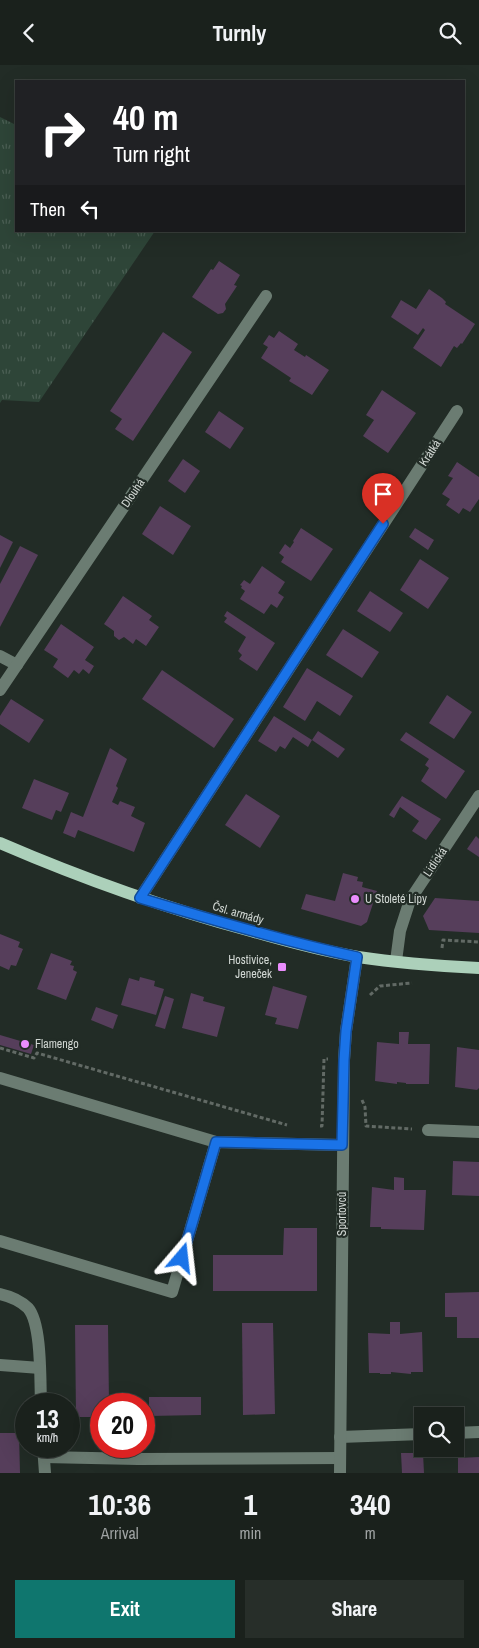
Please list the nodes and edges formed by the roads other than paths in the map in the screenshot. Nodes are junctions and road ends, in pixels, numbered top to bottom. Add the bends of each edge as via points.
1 (266, 296) dead end
2 (457, 411) dead end
3 (0, 656) edge
4 (17, 665) junction
5 (0, 690) edge
6 (479, 796) edge
7 (0, 843) edge
8 (140, 898) junction
9 (357, 957) junction
10 (396, 961) junction
11 (479, 968) edge
12 (0, 1078) edge
13 (428, 1129) road end
14 (479, 1132) edge
15 (216, 1142) junction
16 (342, 1145) junction
17 (0, 1241) edge
18 (0, 1294) edge
19 (0, 1365) edge
20 (40, 1368) junction
21 (41, 1393) edge
22 (479, 1432) edge
23 (464, 1433) edge
24 (414, 1434) edge
25 (340, 1437) junction
26 (80, 1454) edge
27 (44, 1458) edge
28 (339, 1458) junction
29 (45, 1473) edge
30 (340, 1473) edge

1 - 4 street, Dlouhá
2 - 8 street, Krátká
3 - 4 street
4 - 5 street, Dlouhá
6 - 10 street, Lidická via 410,901 400,931
7 - 8 main road, Čsl. armády
8 - 9 main road, Čsl. armády via 296,944
9 - 10 main road, Čsl. armády
9 - 16 street, Sportovců via 346,1031
10 - 11 main road, Čsl. armády
12 - 15 street
13 - 14 street
15 - 16 street
15 - 17 street via 172,1292
16 - 25 street, Sportovců
18 - 20 street via 28,1308 37,1326
19 - 20 street
20 - 21 street
22 - 23 street
24 - 25 street
25 - 28 street, Sportovců
26 - 28 street via 138,1459
27 - 29 street
28 - 30 street, Sportovců

